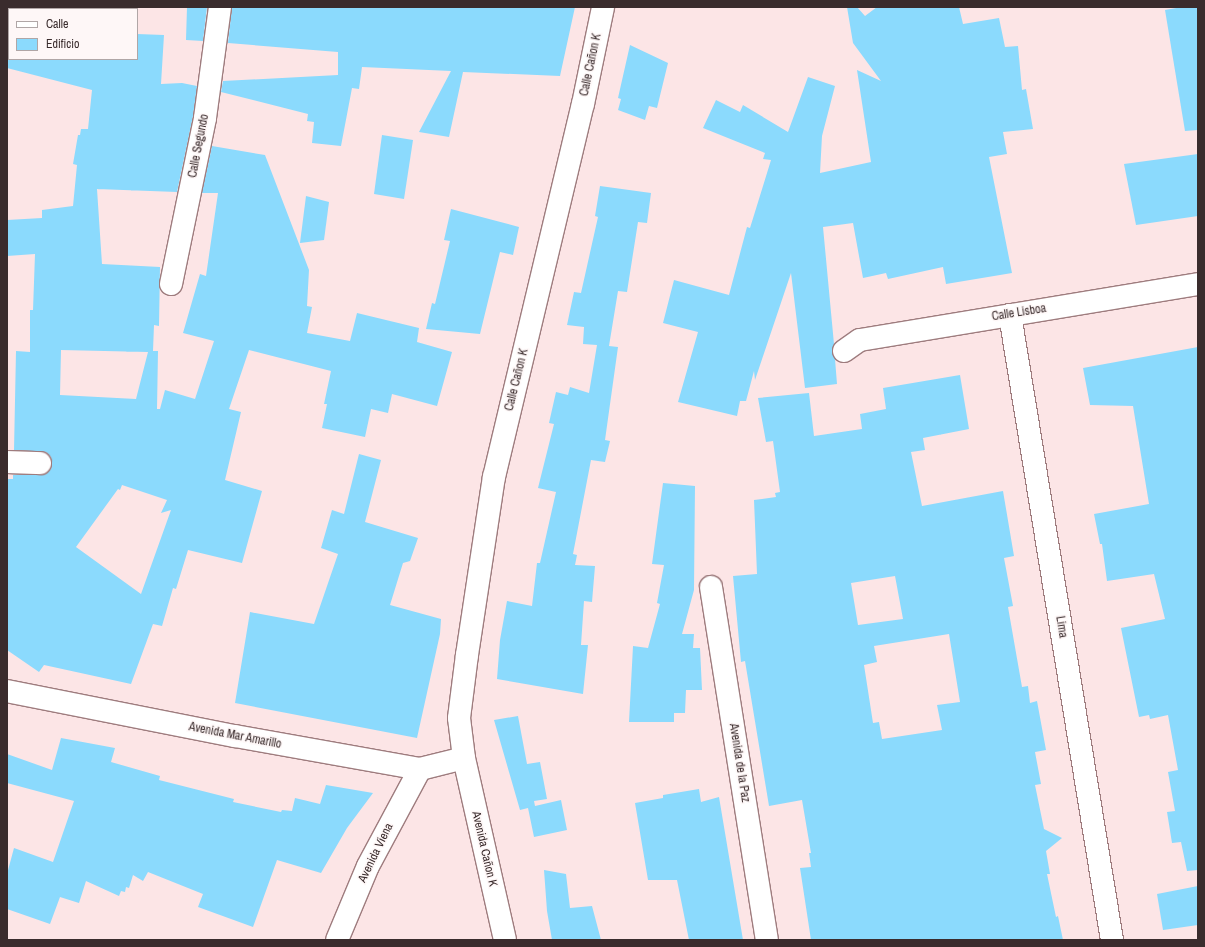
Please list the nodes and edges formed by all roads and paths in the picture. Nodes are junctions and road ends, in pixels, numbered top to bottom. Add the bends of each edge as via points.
1 (220, 7) edge
2 (603, 7) edge
3 (171, 284) dead end
4 (1198, 284) edge
5 (1010, 315) junction
6 (844, 351) dead end
7 (7, 462) edge
8 (40, 463) dead end
9 (710, 587) dead end
10 (7, 691) edge
11 (464, 758) junction
12 (420, 769) junction
13 (337, 940) edge
14 (505, 940) edge
15 (767, 940) edge
16 (1112, 940) edge

1 - 3 street, Calle Segundo via 205,118
2 - 11 street, Calle Cañon K via 583,104 494,476 459,718
4 - 5 street, Calle Lisboa
5 - 6 street, Calle Lisboa via 860,340
5 - 16 street, Lima
7 - 8 street
9 - 15 street, Avenida de la Paz
10 - 12 street, Avenida Mar Amarillo
11 - 12 street, Avenida Mar Amarillo
11 - 14 street, Avenida Cañon K
12 - 13 street, Avenida Viena via 368,866

